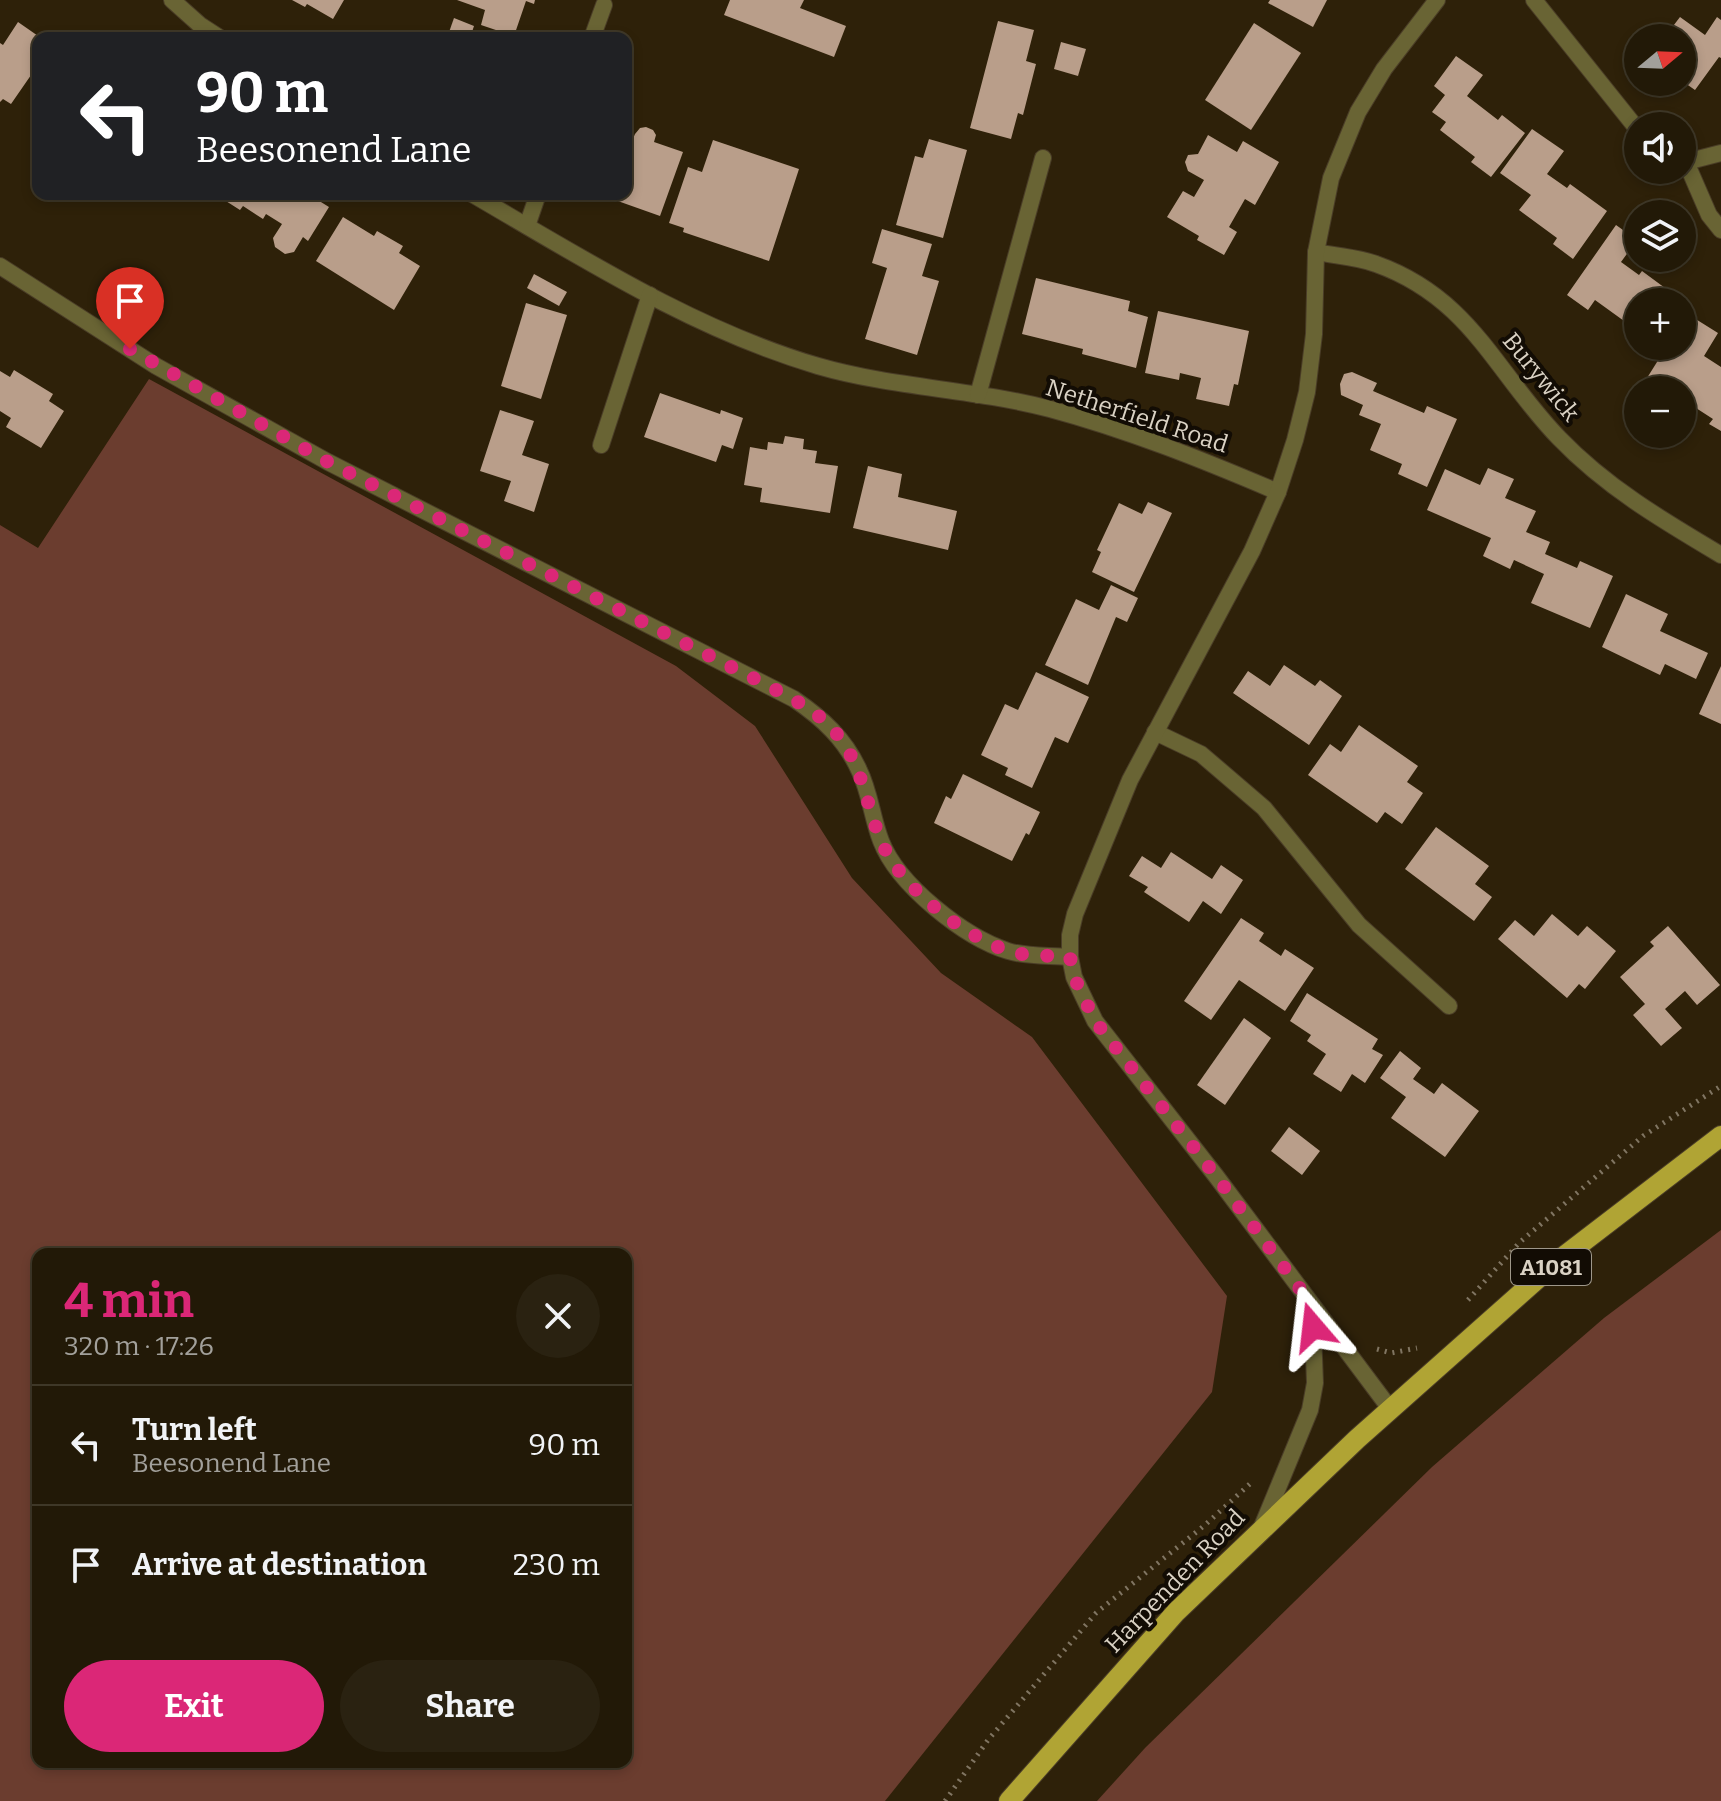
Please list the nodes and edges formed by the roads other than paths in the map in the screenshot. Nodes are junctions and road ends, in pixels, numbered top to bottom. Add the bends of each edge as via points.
1 (172, 0) edge
2 (1437, 0) edge
3 (1534, 0) edge
4 (604, 5) dead end
5 (211, 32) edge
6 (594, 32) edge
7 (1624, 112) edge
8 (1721, 153) edge
9 (1043, 158) dead end
10 (1696, 159) edge
11 (1694, 184) edge
12 (482, 200) edge
13 (536, 200) edge
14 (527, 226) junction
15 (1721, 230) edge
16 (1316, 252) junction
17 (0, 266) edge
18 (650, 295) junction
19 (978, 395) junction
20 (601, 445) dead end
21 (1278, 492) junction
22 (1721, 555) edge
23 (1155, 732) junction
24 (1070, 957) junction
25 (1449, 1006) dead end
26 (1721, 1136) edge
27 (1312, 1305) junction
28 (1391, 1410) junction
29 (1261, 1531) junction
30 (1009, 1801) edge

1 - 5 street
2 - 16 street via 1358,112 1331,178
3 - 7 street
4 - 6 street
8 - 10 street
9 - 19 street
11 - 15 street
12 - 14 street, Netherfield Road
13 - 14 street
14 - 18 street, Netherfield Road
16 - 21 street via 1307,392
16 - 22 street, Burywick via 1375,263 1444,300 1556,435 1596,474
17 - 24 street via 156,366 328,462 794,699 842,739 860,772 882,843 896,868 923,896 988,943 1012,952
18 - 19 street, Netherfield Road via 744,340 818,366
18 - 20 street
19 - 21 street, Netherfield Road via 1119,431
21 - 23 street
23 - 24 street via 1075,914
23 - 25 street via 1201,754 1264,808 1359,925
24 - 27 street via 1095,1021
26 - 28 main road, A1081 via 1554,1264
27 - 28 street
27 - 29 street via 1315,1383 1310,1410
28 - 29 main road, Harpenden Road / A1081
29 - 30 main road, Harpenden Road / A1081 via 1176,1612

